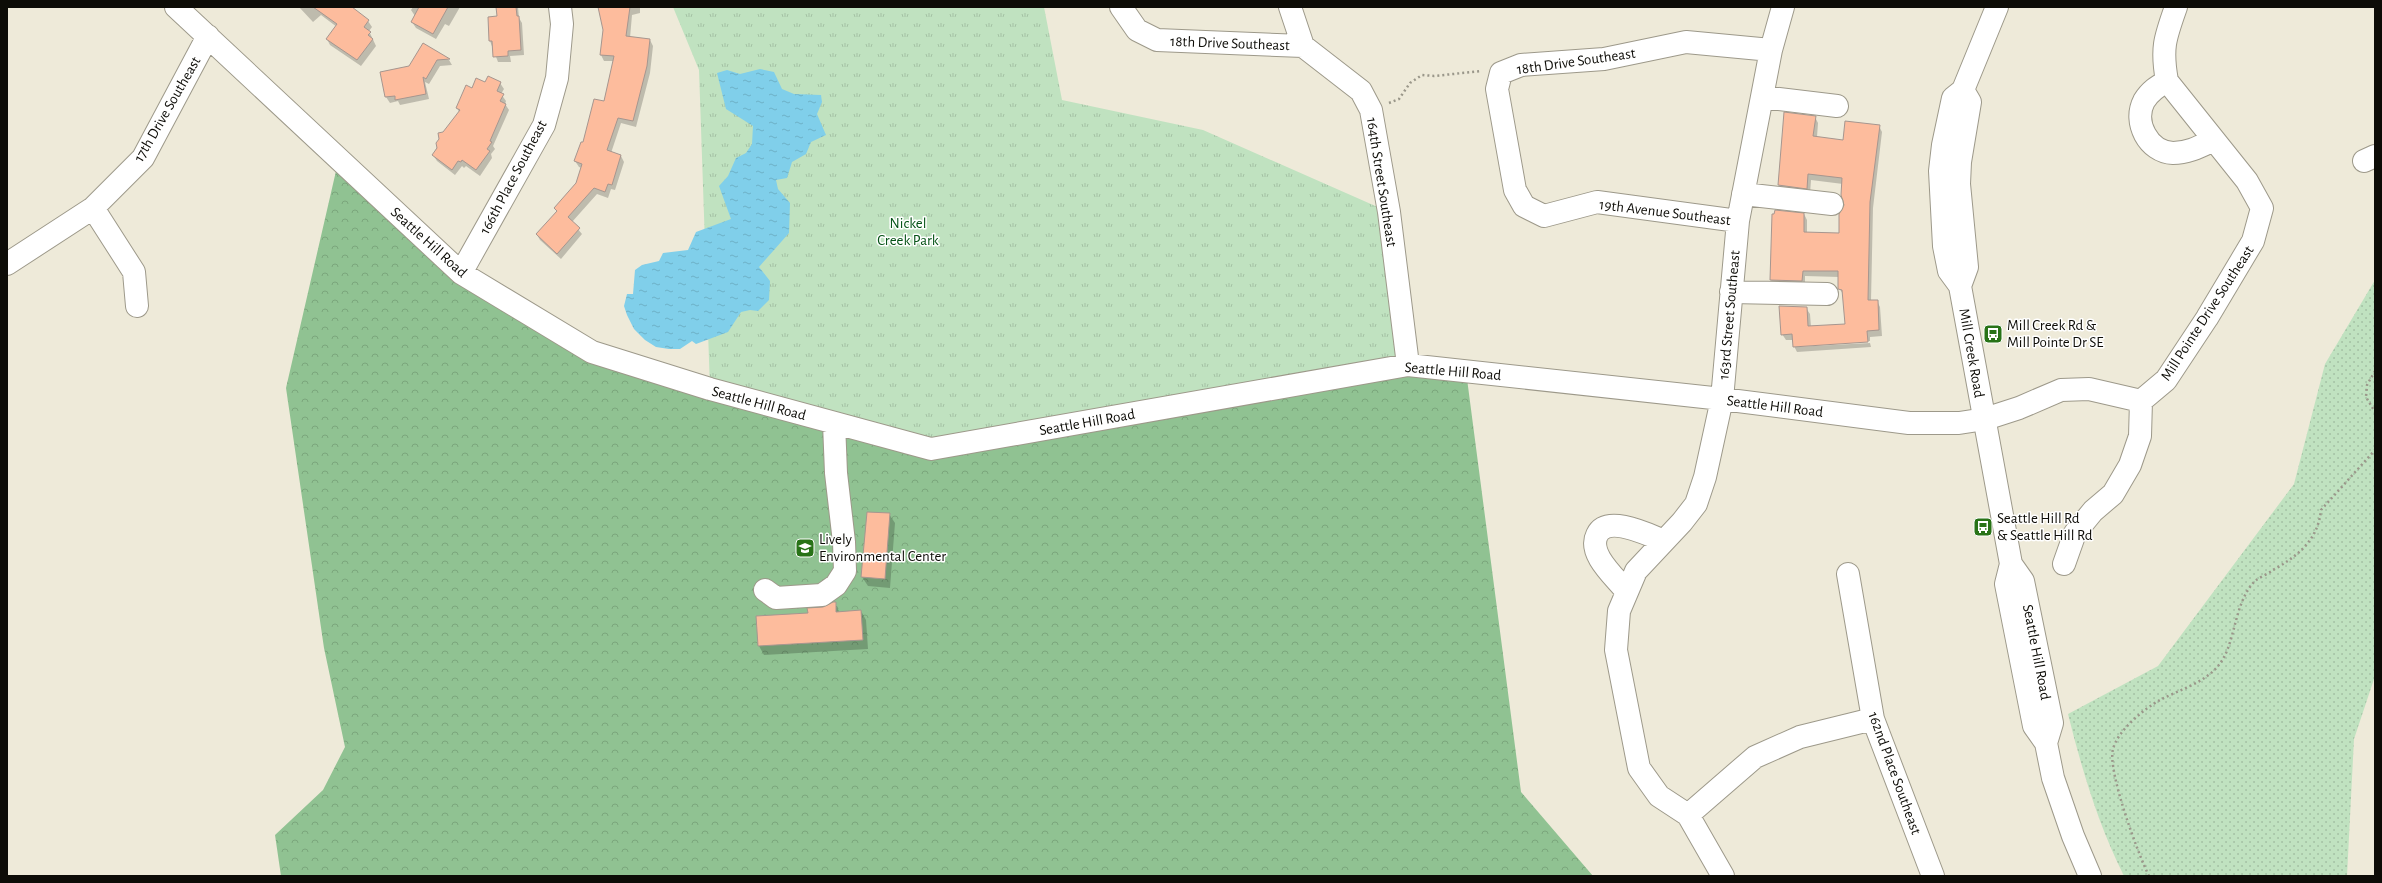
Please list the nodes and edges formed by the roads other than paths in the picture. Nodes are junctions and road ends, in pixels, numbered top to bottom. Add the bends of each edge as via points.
1 (176, 7) edge
2 (560, 7) edge
3 (1121, 7) edge
4 (1290, 7) edge
5 (1783, 7) edge
6 (1996, 7) edge
7 (2176, 7) edge
8 (208, 36) junction
9 (1303, 46) junction
10 (1771, 50) junction
11 (2168, 81) junction
12 (1762, 97) junction
13 (1837, 106) dead end
14 (2214, 140) junction
15 (1743, 194) junction
16 (1832, 204) dead end
17 (1524, 206) joint
18 (93, 208) junction
19 (1738, 221) junction
20 (7, 264) edge
21 (461, 273) junction
22 (1731, 292) junction
23 (1827, 294) dead end
24 (137, 306) dead end
25 (1408, 365) junction
26 (1722, 399) junction
27 (2141, 401) junction
28 (1985, 419) junction
29 (834, 423) junction
30 (1664, 541) junction
31 (2064, 564) dead end
32 (1848, 574) dead end
33 (765, 590) dead end
34 (1627, 592) junction
35 (1873, 719) junction
36 (1688, 815) junction
37 (1723, 876) edge
38 (1933, 876) edge
39 (2090, 876) edge

1 - 8 street, Seattle Hill Road
2 - 21 street, 166th Place Southeast via 562,24 557,78 544,125
3 - 9 street, 18th Drive Southeast via 1137,30 1157,40
4 - 9 street
5 - 10 street, 163rd Street Southeast
6 - 28 street, Mill Creek Road via 1963,90 1970,102 1959,184 1967,267 1960,286
7 - 11 street, Mill Pointe Drive Southeast via 2164,40 2163,61
8 - 18 street, 17th Drive Southeast via 143,158
8 - 21 street, Seattle Hill Road
9 - 25 street, 164th Street Southeast via 1361,91 1371,110 1389,212
10 - 12 street, 163rd Street Southeast
10 - 17 street, 18th Drive Southeast via 1686,42 1604,60 1521,65 1501,73 1497,89 1515,190
11 - 14 street, Mill Pointe Drive Southeast
11 - 14 street via 2153,90 2145,100 2140,113 2141,128 2149,141 2161,151 2174,153 2199,147
12 - 13 street
12 - 15 street, 163rd Street Southeast
14 - 27 street, Mill Pointe Drive Southeast via 2247,181 2262,208 2253,241 2166,380
15 - 16 street
15 - 19 street, 163rd Street Southeast
17 - 19 street, 19th Avenue Southeast via 1544,216 1597,202
18 - 20 street, 17th Drive Southeast
18 - 24 street via 134,272
19 - 22 street, 163rd Street Southeast
21 - 29 street, Seattle Hill Road via 592,352 710,390
22 - 23 street
22 - 26 street, 163rd Street Southeast
25 - 26 street, Seattle Hill Road
25 - 29 street, Seattle Hill Road via 931,449
26 - 28 street, Seattle Hill Road via 1908,423 1959,423
26 - 30 street, 163rd Street Southeast via 1706,477 1696,504
27 - 28 street via 2089,388 2061,390
27 - 31 street via 2140,436 2130,465 2113,494 2093,511 2076,533
28 - 39 street, Seattle Hill Road via 2011,564 2023,581 2052,723 2046,743 2054,778 2073,836
29 - 33 street via 845,571 836,586 822,595 776,598
30 - 34 street, 163rd Street Southeast via 1636,571
30 - 34 street via 1625,526 1612,526 1600,530 1595,545 1599,558
32 - 35 street, 162nd Place Southeast
34 - 36 street, 163rd Street Southeast via 1620,611 1616,650 1640,768 1659,796
35 - 36 street via 1800,737 1755,757
35 - 38 street, 162nd Place Southeast
36 - 37 street, 163rd Street Southeast

